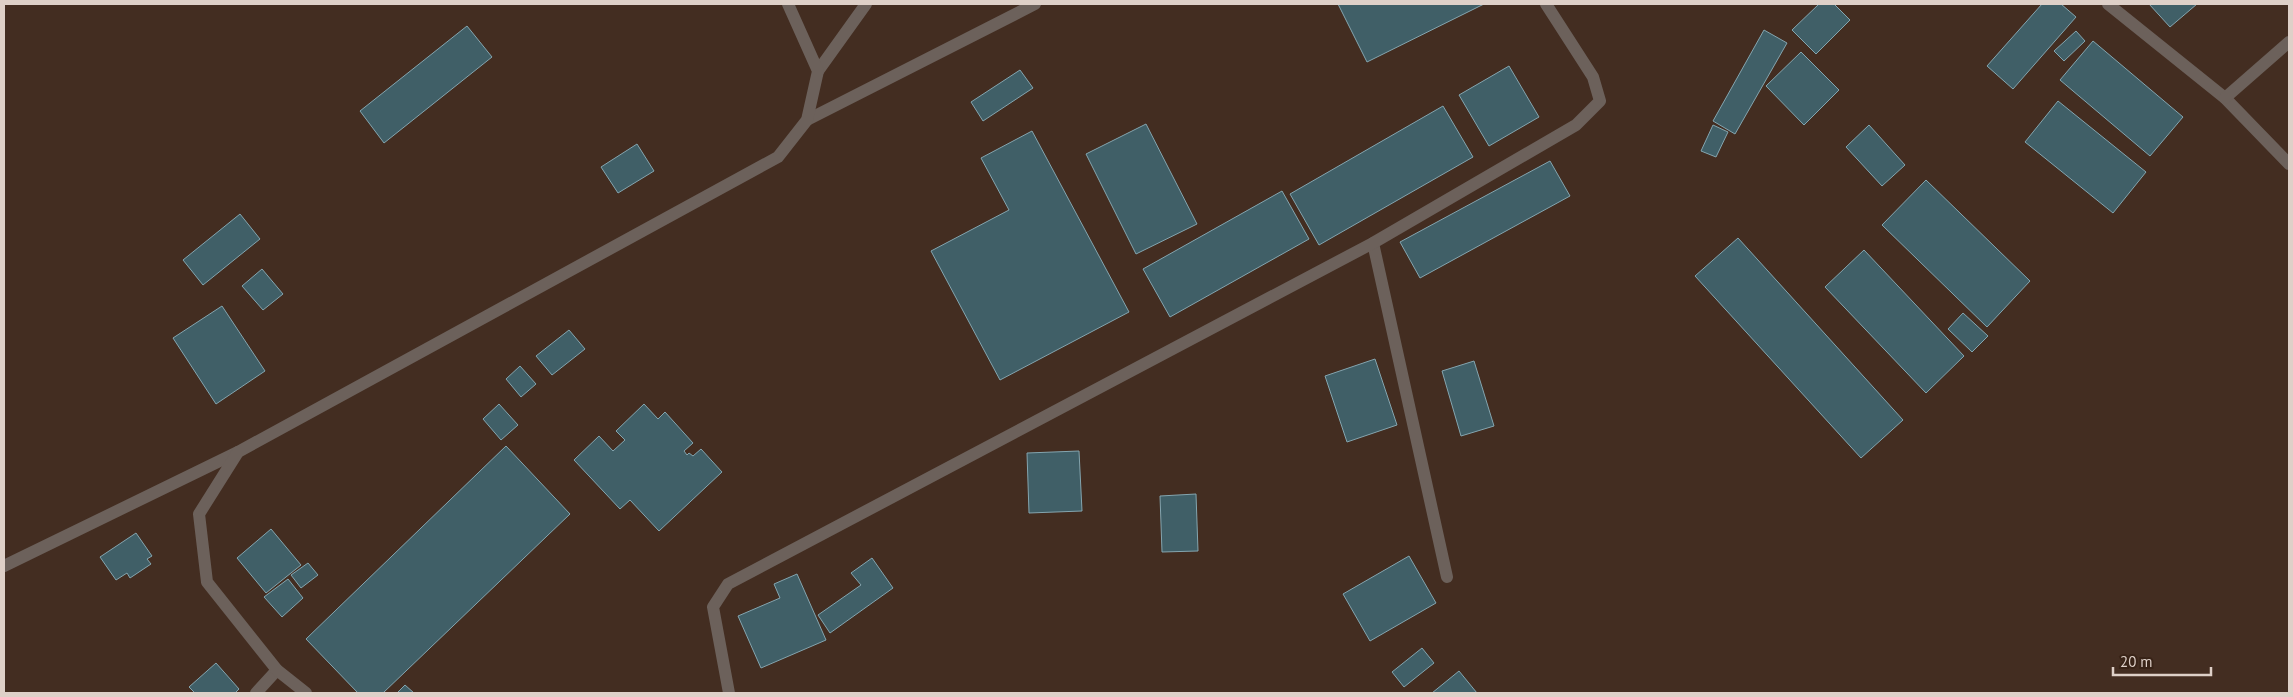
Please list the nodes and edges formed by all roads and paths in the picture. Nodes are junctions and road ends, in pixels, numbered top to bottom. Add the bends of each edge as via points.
1 (788, 4) edge
2 (866, 4) edge
3 (1035, 4) edge
4 (1546, 4) edge
5 (2108, 4) edge
6 (2289, 42) edge
7 (818, 71) junction
8 (2225, 98) junction
9 (807, 120) junction
10 (2289, 164) edge
11 (1373, 244) junction
12 (238, 452) junction
13 (4, 566) edge
14 (1446, 577) dead end
15 (277, 670) junction
16 (256, 693) edge
17 (306, 693) edge
18 (729, 693) edge

1 - 7 street
2 - 7 street
3 - 9 street
4 - 11 street via 1593,77 1600,101 1576,125
5 - 8 street
6 - 8 street
7 - 9 street
8 - 10 street
9 - 12 street via 778,157
11 - 14 street
11 - 18 street via 728,584 713,607
12 - 13 street
12 - 15 street via 198,514 207,582
15 - 16 street
15 - 17 street

